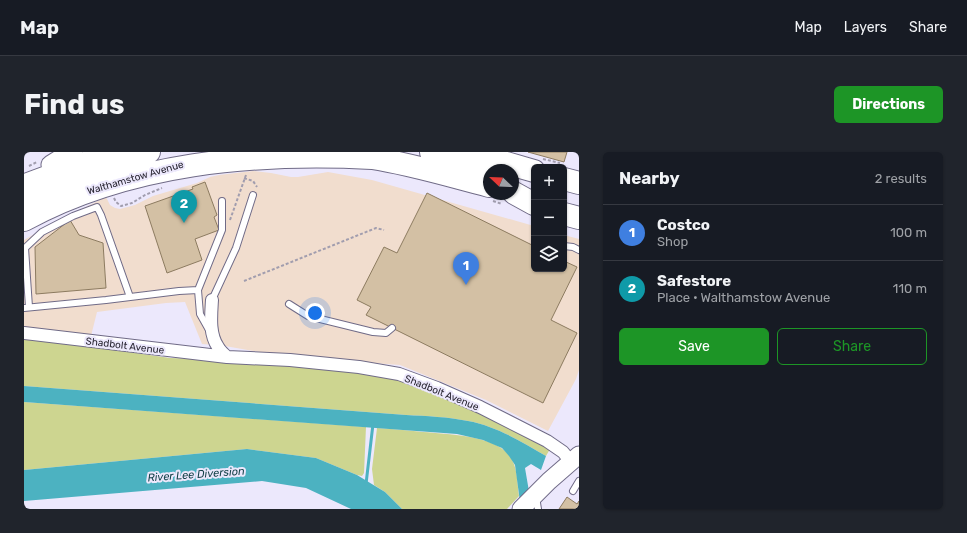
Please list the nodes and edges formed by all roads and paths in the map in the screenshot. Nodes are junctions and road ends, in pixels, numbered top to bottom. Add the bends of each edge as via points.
1 (72, 152) edge
2 (87, 152) edge
3 (110, 152) edge
4 (149, 152) edge
5 (431, 152) edge
6 (468, 152) edge
7 (533, 164) edge
8 (51, 165) junction
9 (483, 168) edge
10 (567, 174) edge
11 (244, 178) dead end
12 (24, 180) edge
13 (531, 183) edge
14 (579, 183) edge
15 (24, 184) edge
16 (483, 184) edge
17 (165, 187) dead end
18 (257, 187) dead end
19 (519, 189) edge
20 (567, 189) edge
21 (579, 191) edge
22 (253, 195) dead end
23 (113, 197) dead end
24 (24, 200) edge
25 (222, 201) dead end
26 (531, 201) edge
27 (567, 203) edge
28 (579, 205) edge
29 (567, 215) edge
30 (579, 218) edge
31 (24, 220) edge
32 (384, 230) dead end
33 (567, 247) edge
34 (579, 250) edge
35 (244, 281) dead end
36 (198, 290) junction
37 (130, 297) junction
38 (212, 300) joint
39 (289, 304) dead end
40 (26, 307) edge
41 (392, 328) dead end
42 (24, 333) edge
43 (212, 335) junction
44 (227, 356) junction
45 (575, 458) edge
46 (579, 481) edge
47 (573, 491) dead end
48 (532, 503) edge

1 - 8 main road
2 - 8 main road
3 - 15 main road
4 - 24 highway, Walthamstow Avenue via 102,166
5 - 9 highway
6 - 7 highway
8 - 12 main road
10 - 14 highway
11 - 18 path via 253,181
13 - 19 highway
16 - 31 highway, Walthamstow Avenue via 397,162 344,155 267,152 187,162 133,175 83,192
17 - 23 path via 121,206
19 - 26 highway
20 - 21 highway
22 - 38 lane via 236,248
25 - 36 lane via 222,230
27 - 28 highway
29 - 30 highway
32 - 35 path via 376,228
33 - 34 lane
36 - 37 lane
36 - 43 lane via 200,314
37 - 40 lane
37 - 40 lane via 97,207 42,232 25,248
38 - 43 street
39 - 41 lane via 308,316 373,332 386,333
42 - 44 street, Shadbolt Avenue
43 - 44 street via 218,347
44 - 45 street, Shadbolt Avenue via 359,367 399,374 487,410
45 - 48 street via 549,481
46 - 47 lane

